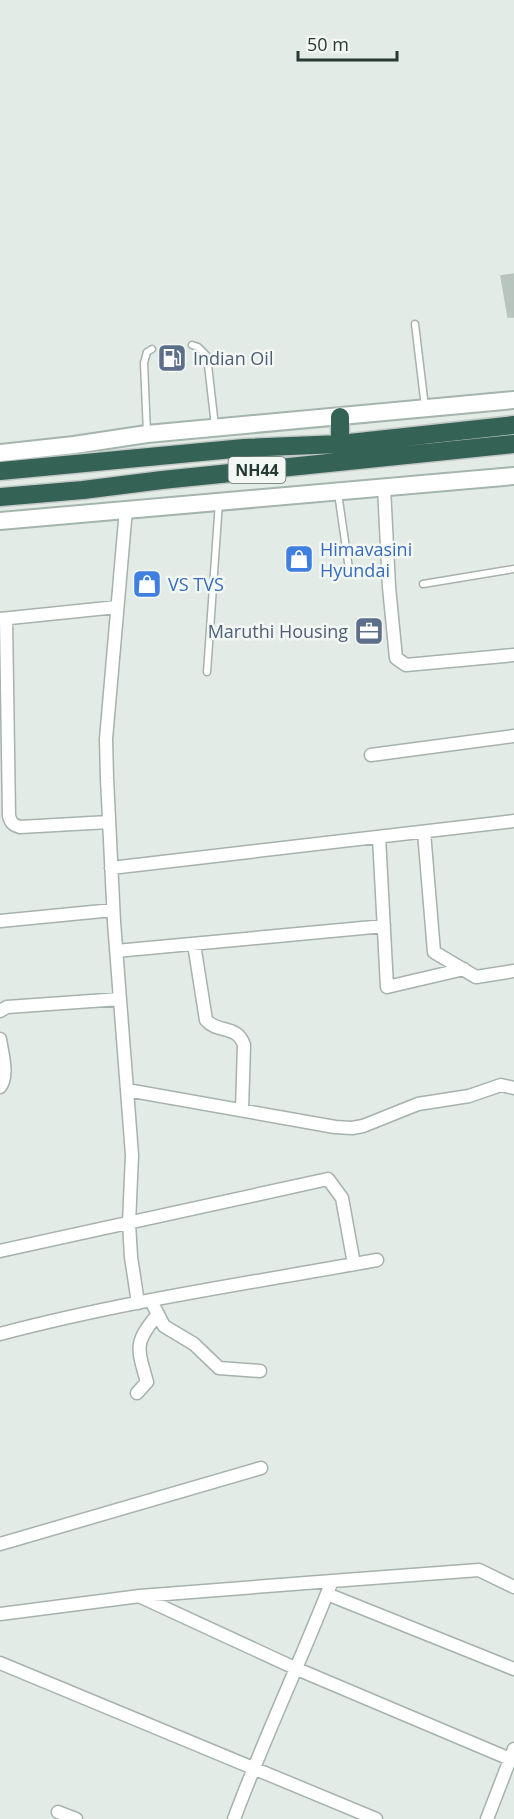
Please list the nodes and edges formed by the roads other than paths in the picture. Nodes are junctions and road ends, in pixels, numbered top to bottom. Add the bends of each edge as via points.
1 (416, 324) dead end
2 (192, 345) dead end
3 (152, 349) dead end
4 (514, 399) edge
5 (426, 408) junction
6 (340, 417) junction
7 (514, 425) edge
8 (215, 427) junction
9 (147, 434) junction
10 (340, 444) junction
11 (514, 444) edge
12 (0, 453) edge
13 (0, 471) edge
14 (514, 476) edge
15 (384, 487) junction
16 (338, 492) junction
17 (0, 497) edge
18 (219, 501) junction
19 (126, 509) junction
20 (0, 520) edge
21 (349, 569) dead end
22 (514, 569) edge
23 (423, 584) dead end
24 (117, 607) junction
25 (3, 619) edge
26 (514, 655) edge
27 (207, 672) dead end
28 (514, 736) edge
29 (371, 755) dead end
30 (514, 821) edge
31 (109, 822) junction
32 (424, 832) junction
33 (380, 837) junction
34 (111, 868) junction
35 (113, 910) junction
36 (0, 921) edge
37 (384, 926) junction
38 (194, 944) junction
39 (116, 951) junction
40 (464, 969) junction
41 (514, 971) edge
42 (120, 999) junction
43 (0, 1011) edge
44 (0, 1039) edge
45 (0, 1087) edge
46 (514, 1088) edge
47 (127, 1090) junction
48 (242, 1110) junction
49 (129, 1222) junction
50 (0, 1251) edge
51 (377, 1260) dead end
52 (354, 1264) junction
53 (145, 1302) junction
54 (158, 1314) junction
55 (0, 1334) edge
56 (260, 1371) dead end
57 (137, 1393) dead end
58 (261, 1468) dead end
59 (0, 1544) edge
60 (332, 1581) junction
61 (514, 1587) edge
62 (327, 1594) junction
63 (140, 1596) junction
64 (0, 1614) edge
65 (0, 1663) edge
66 (297, 1669) junction
67 (514, 1669) edge
68 (512, 1754) edge
69 (253, 1768) junction
70 (58, 1812) dead end
71 (76, 1819) edge
72 (234, 1819) edge
73 (376, 1819) edge
74 (487, 1819) edge

1 - 5 lane
2 - 8 lane via 207,356
3 - 9 lane via 144,363
4 - 5 street
5 - 6 street
6 - 8 street
6 - 10 highway
7 - 10 highway, NH44
8 - 9 street
9 - 12 street
10 - 13 highway, NH44 via 244,448
11 - 17 highway, NH44
14 - 15 street
15 - 16 street
15 - 26 street via 396,658 406,665
16 - 18 street
16 - 21 lane
18 - 19 street
18 - 27 lane
19 - 20 street
19 - 24 street
22 - 23 lane
24 - 25 street
24 - 31 street via 106,739
25 - 31 street via 11,822 20,827
28 - 29 street
30 - 32 street
31 - 34 street
32 - 33 street
32 - 40 street via 434,952
33 - 34 street
33 - 37 street
34 - 35 street
35 - 36 street
35 - 39 street
37 - 38 street
37 - 40 street via 387,987
38 - 39 street
38 - 48 street via 207,1020 237,1033 243,1040
39 - 42 street
40 - 41 street via 476,976
42 - 43 street via 7,1007
42 - 47 street
44 - 45 street via 4,1073
46 - 48 street via 501,1085 469,1096 418,1104 352,1128
47 - 48 street
47 - 49 street via 132,1155
49 - 50 street
49 - 52 street via 328,1179 342,1198
49 - 53 street via 131,1257
51 - 52 street
52 - 53 street
53 - 54 street
53 - 55 street
54 - 56 street via 164,1326 194,1344 219,1368
54 - 57 street via 143,1333 139,1352 147,1382
58 - 59 street
60 - 61 street via 479,1570
60 - 62 street
60 - 63 street
62 - 66 street
62 - 67 street
63 - 64 street
63 - 66 street
65 - 69 street
66 - 68 street
66 - 69 street
68 - 74 street
69 - 72 street
69 - 73 street
70 - 71 street

